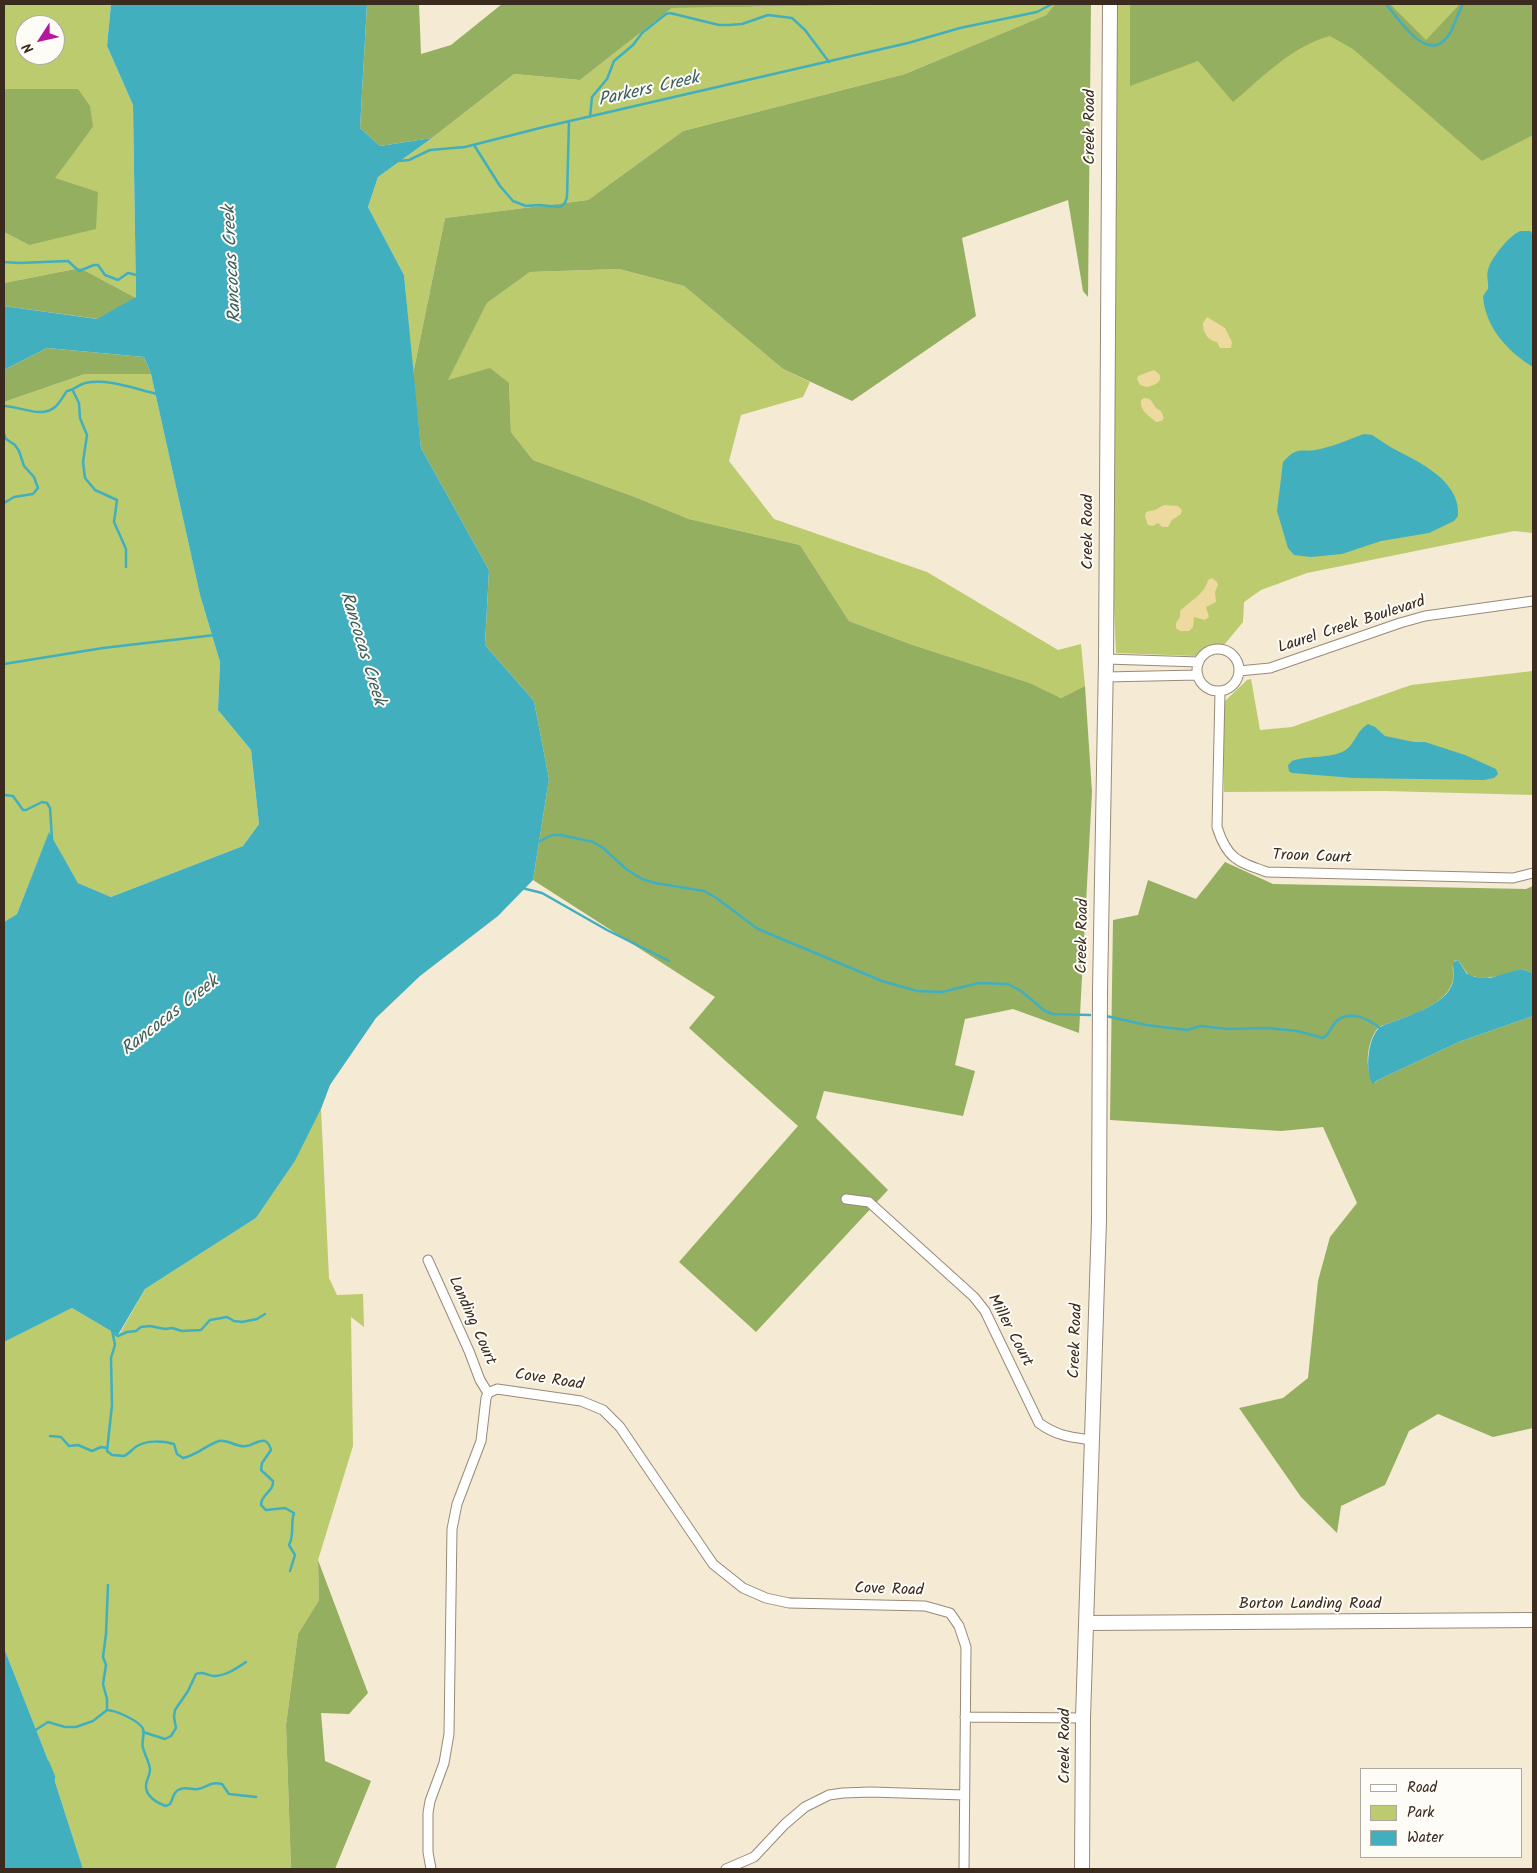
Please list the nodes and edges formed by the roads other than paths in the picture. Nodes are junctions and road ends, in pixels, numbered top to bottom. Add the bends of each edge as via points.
1 (1110, 4) edge
2 (1533, 601) edge
3 (1106, 658) junction
4 (1199, 662) junction
5 (1239, 671) junction
6 (1198, 675) junction
7 (1106, 677) junction
8 (1220, 691) junction
9 (1533, 873) edge
10 (846, 1199) dead end
11 (428, 1260) dead end
12 (488, 1393) junction
13 (1091, 1440) junction
14 (1533, 1620) edge
15 (1086, 1623) junction
16 (964, 1717) junction
17 (1083, 1718) junction
18 (964, 1794) junction
19 (431, 1869) edge
20 (726, 1869) edge
21 (964, 1869) edge
22 (1082, 1869) edge

1 - 3 main road, Creek Road
2 - 5 street, Laurel Creek Boulevard via 1425,616 1270,668
3 - 4 street
3 - 7 main road, Creek Road
4 - 5 street via 1209,651 1222,650 1235,657
4 - 6 street
5 - 8 street via 1236,682
6 - 7 street
6 - 8 street via 1207,688
7 - 13 main road, Creek Road via 1099,1220
8 - 9 street, Troon Court via 1218,827 1222,843 1241,863 1267,872 1513,878
10 - 13 street, Miller Court via 869,1202 974,1297 985,1311 1039,1423 1061,1436
11 - 12 street, Landing Court
12 - 16 street, Cove Road via 497,1389 517,1391 581,1401 604,1410 620,1427 713,1564 743,1588 789,1603 925,1606 950,1613 959,1626 966,1647
12 - 19 street via 481,1441 457,1504 452,1529 449,1734 444,1763 428,1813
13 - 15 main road, Creek Road
14 - 15 main road, Borton Landing Road
15 - 17 main road, Creek Road
16 - 17 street
16 - 18 street, Cove Road
17 - 22 main road, Creek Road
18 - 20 street via 871,1792 829,1795 805,1807 754,1857
18 - 21 street, Cove Road

